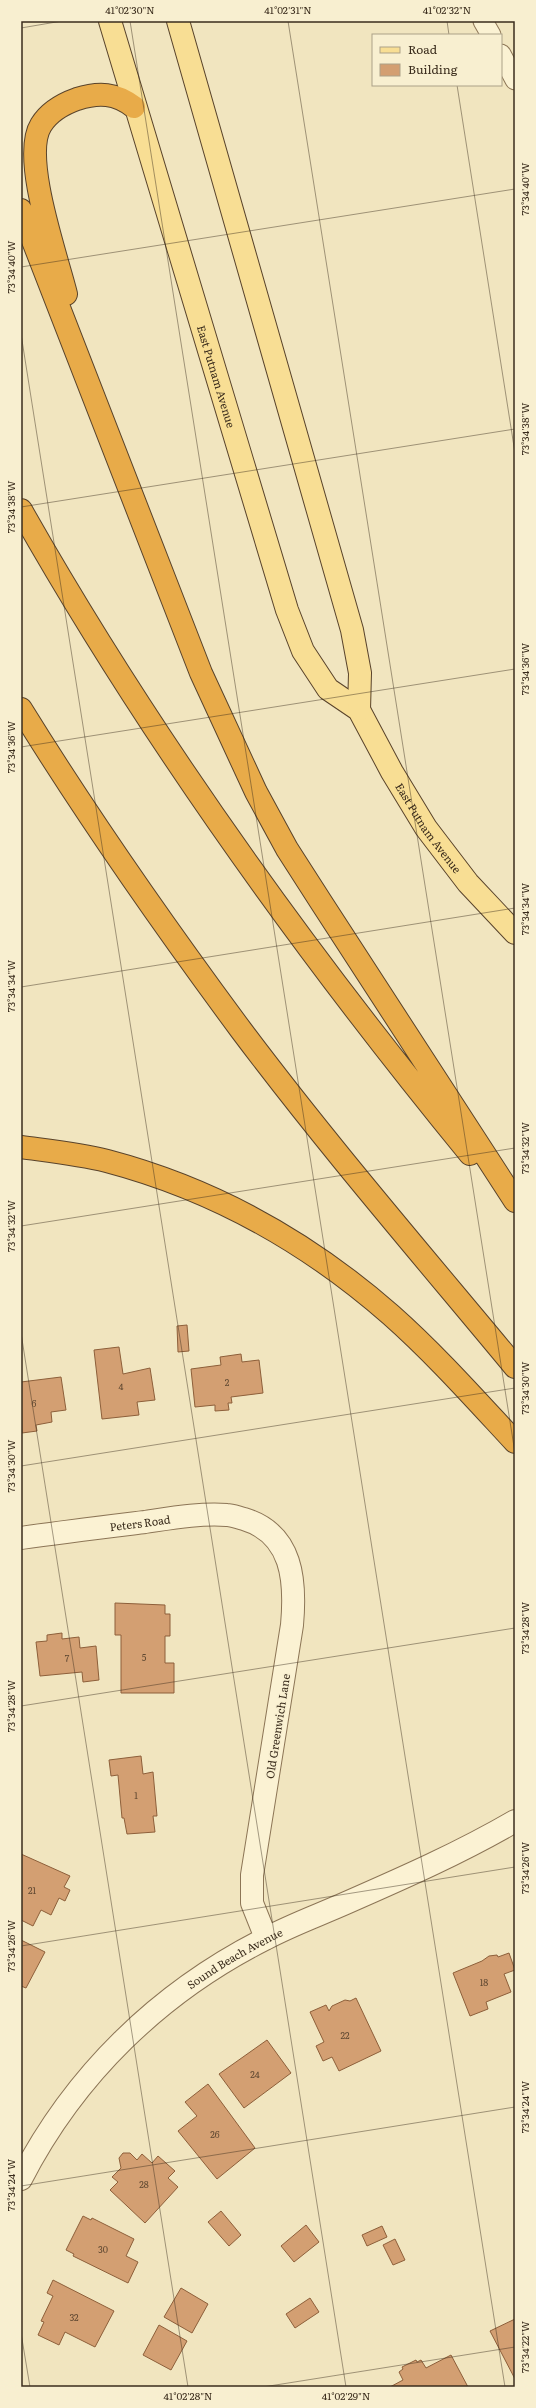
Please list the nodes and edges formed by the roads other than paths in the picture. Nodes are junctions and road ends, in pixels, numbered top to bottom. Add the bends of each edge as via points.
1 (110, 21) edge
2 (178, 21) edge
3 (483, 21) edge
4 (490, 34) edge
5 (502, 56) edge
6 (515, 80) edge
7 (134, 107) junction
8 (21, 210) edge
9 (92, 392) junction
10 (21, 510) edge
11 (21, 709) edge
12 (359, 710) junction
13 (515, 933) edge
14 (21, 1147) edge
15 (515, 1201) edge
16 (515, 1209) edge
17 (515, 1367) edge
18 (515, 1442) edge
19 (258, 1524) joint
20 (21, 1538) edge
21 (515, 1821) edge
22 (266, 1938) junction
23 (21, 2179) edge

1 - 7 main road, East Putnam Avenue
2 - 12 main road via 352,630 360,673
3 - 4 lane
5 - 6 lane
7 - 9 highway via 112,94 97,95 58,107 40,125 34,150 38,183
7 - 12 main road, East Putnam Avenue via 287,610 303,651 328,689
8 - 9 highway
9 - 15 highway via 201,673 256,792 287,849
10 - 16 highway via 102,647 238,852 379,1042
11 - 17 highway via 168,930 242,1031
12 - 13 main road, East Putnam Avenue via 426,828 468,883
14 - 18 highway via 106,1161 152,1174 239,1210 283,1235 323,1261 391,1315
19 - 20 street, Peters Road via 228,1514 195,1515
19 - 22 street, Old Greenwich Lane via 274,1535 282,1548 292,1574 294,1603 281,1706 252,1875 252,1904
21 - 22 street, Sound Beach Avenue via 430,1866
22 - 23 street, Sound Beach Avenue via 232,1956 183,1988 120,2042 70,2099

